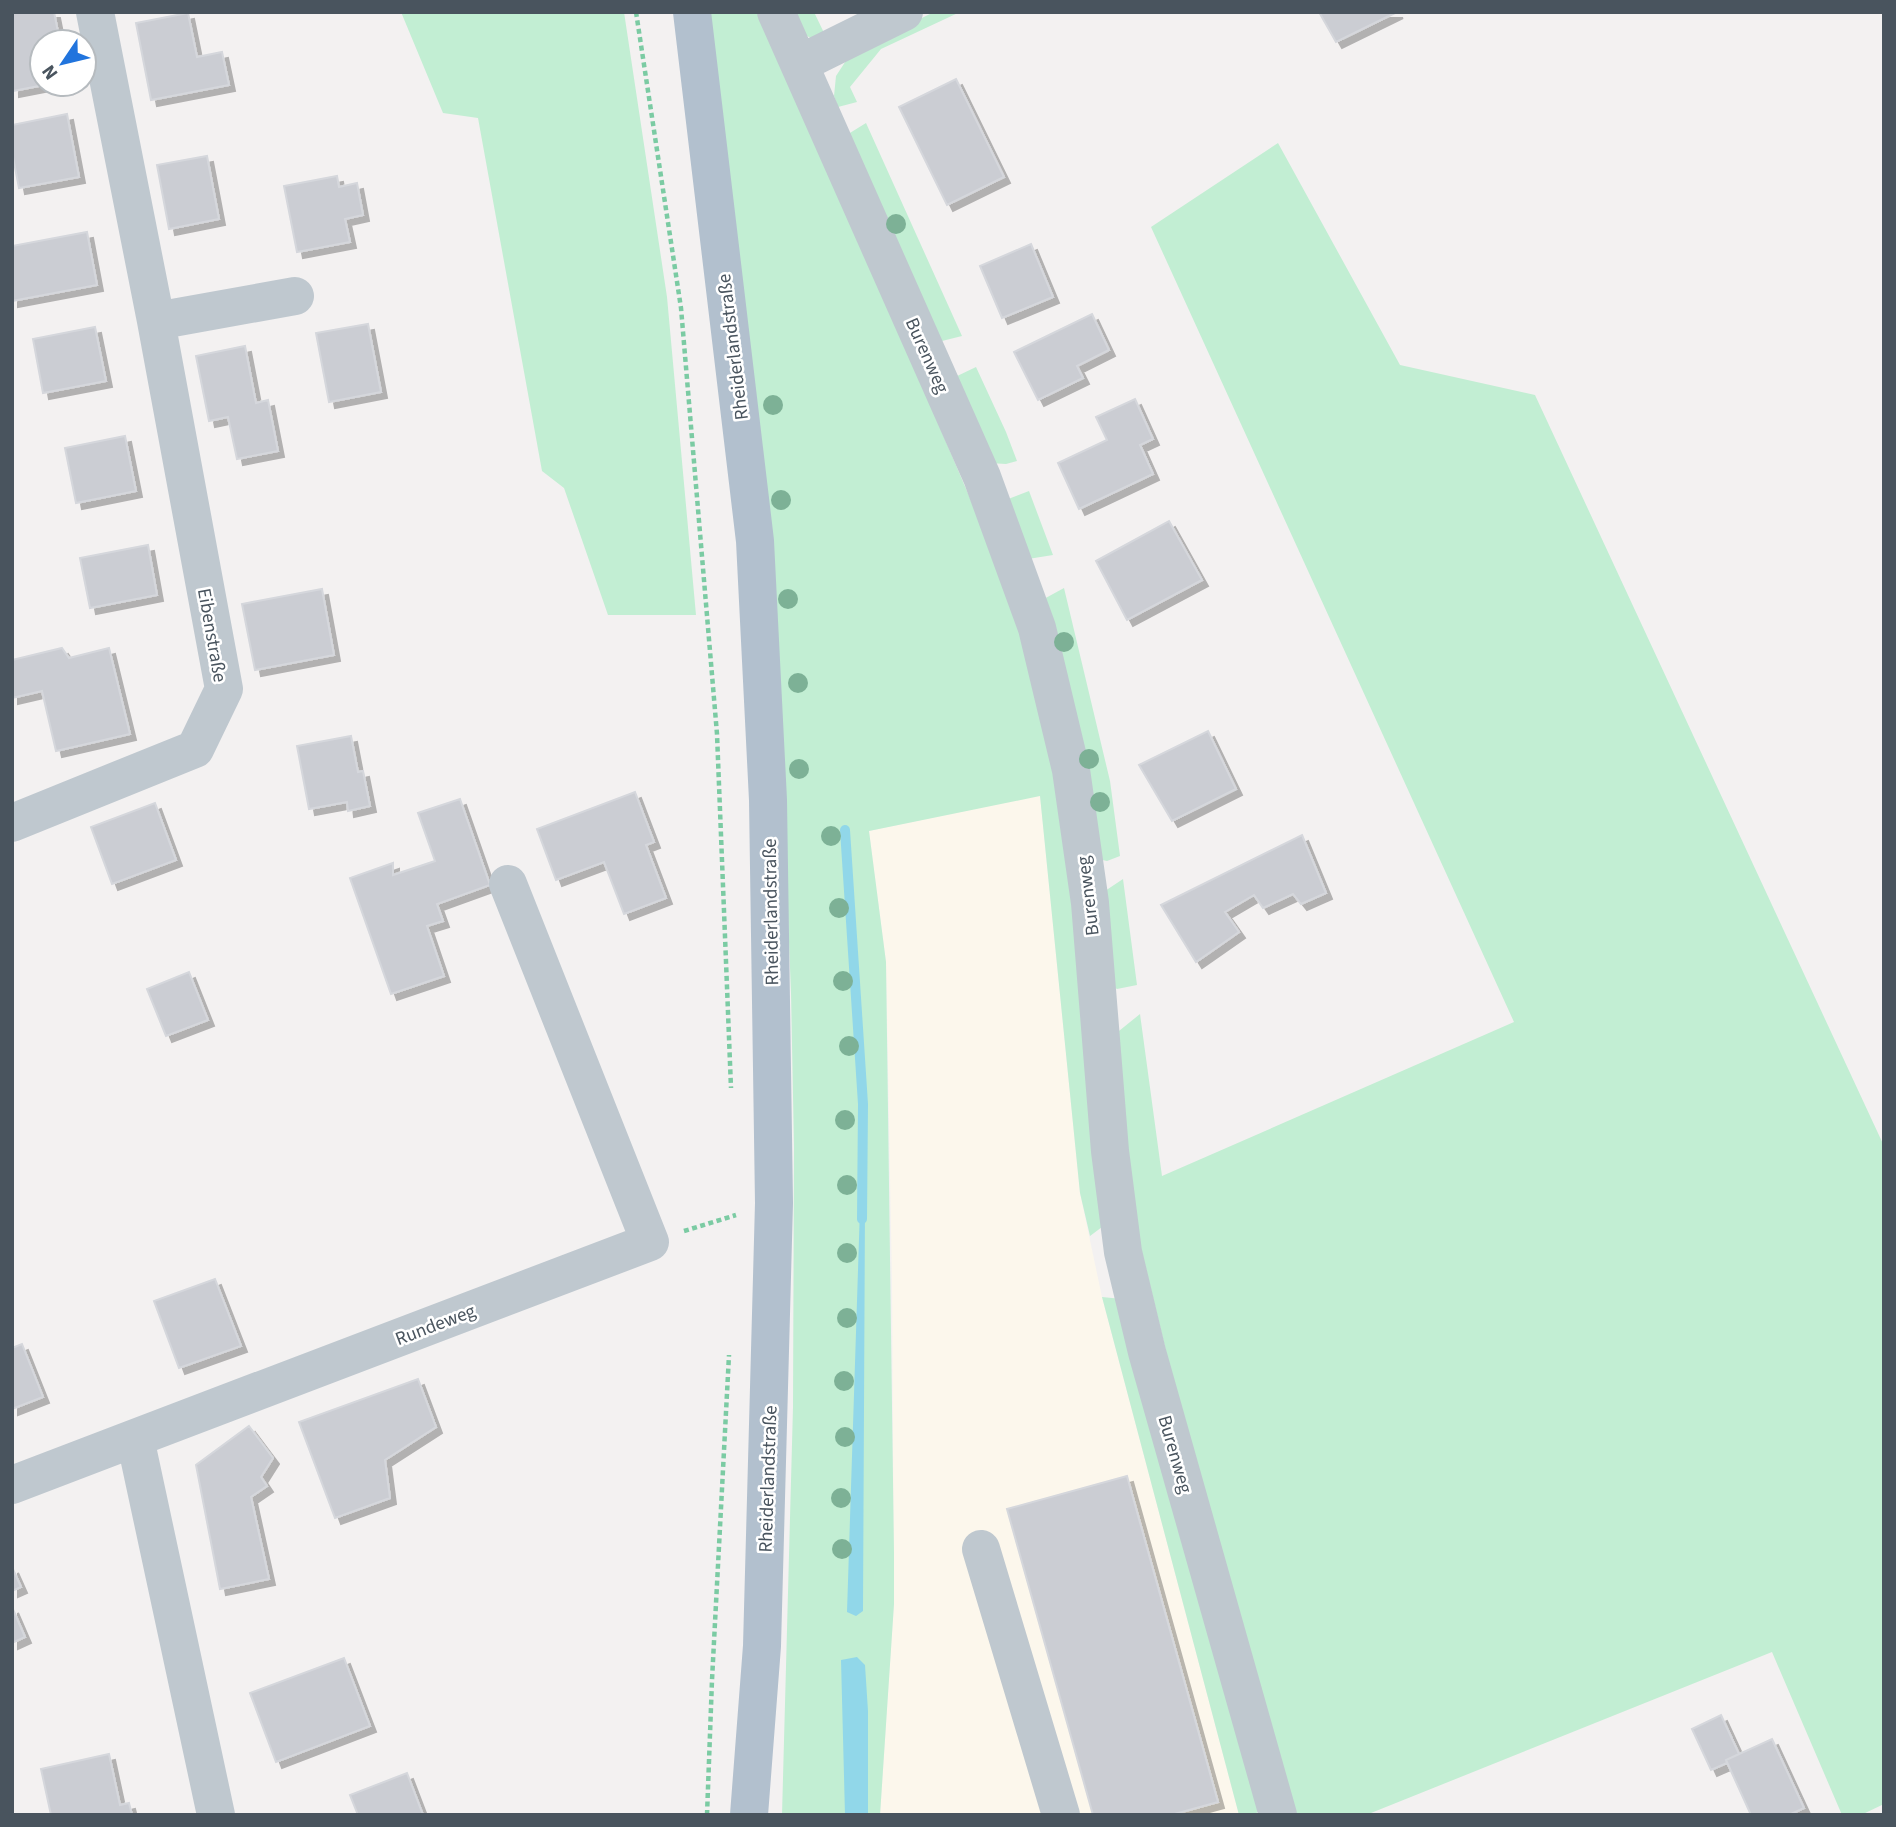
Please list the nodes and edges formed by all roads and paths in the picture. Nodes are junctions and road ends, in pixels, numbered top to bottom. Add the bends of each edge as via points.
1 (95, 12) edge
2 (636, 12) edge
3 (692, 12) edge
4 (776, 12) edge
5 (904, 12) edge
6 (799, 64) junction
7 (295, 296) dead end
8 (156, 321) junction
9 (12, 823) edge
10 (508, 884) dead end
11 (731, 1091) dead end
12 (735, 1228) dead end
13 (650, 1242) junction
14 (729, 1352) dead end
15 (135, 1438) junction
16 (12, 1485) edge
17 (981, 1549) dead end
18 (216, 1815) edge
19 (707, 1815) edge
20 (748, 1815) edge
21 (1061, 1815) edge
22 (1278, 1815) edge

1 - 8 street, Eibenstraße
2 - 11 path via 681,308 717,734
3 - 20 main road, Rheiderlandstraße via 755,541 768,800 774,1203 762,1646
4 - 6 street, Burenweg
5 - 6 street
6 - 22 street, Burenweg via 982,477 1037,628 1071,770 1090,903 1123,1252
7 - 8 street
8 - 9 street, Eibenstraße via 224,690 195,749
10 - 13 street
12 - 13 path via 736,1215
13 - 15 street, Rundeweg
14 - 19 path
15 - 16 street, Rundeweg
15 - 18 street
17 - 21 street

